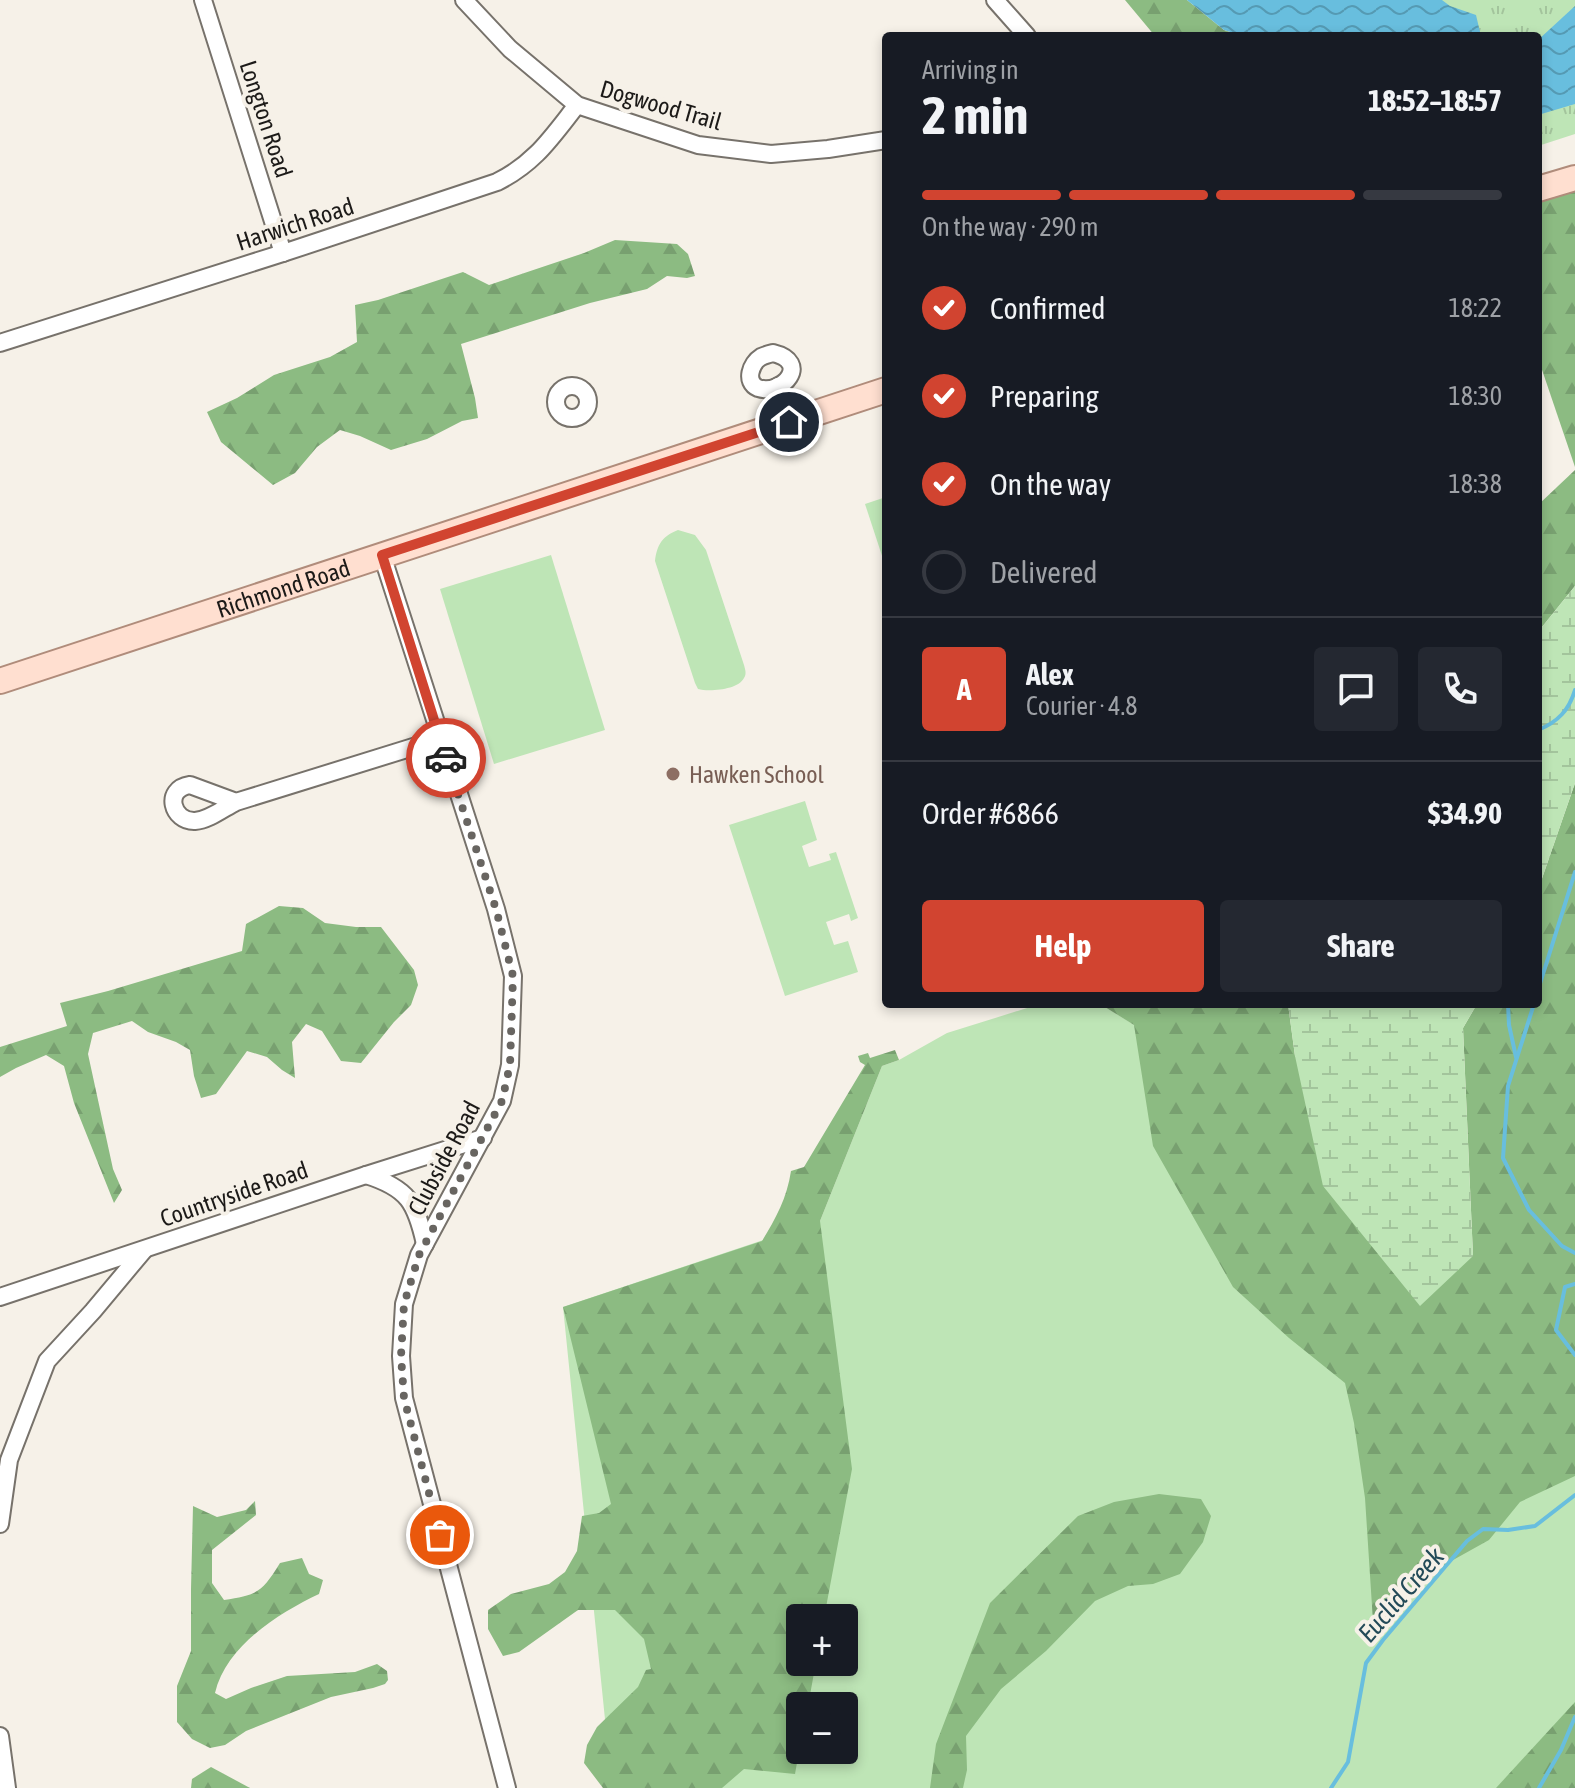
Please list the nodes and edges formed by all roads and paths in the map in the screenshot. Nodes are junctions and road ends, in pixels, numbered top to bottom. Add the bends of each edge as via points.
1 (203, 0) edge
2 (464, 0) edge
3 (995, 0) edge
4 (1023, 32) edge
5 (577, 105) junction
6 (882, 141) edge
7 (1575, 178) edge
8 (1542, 188) edge
9 (283, 253) junction
10 (0, 343) edge
11 (778, 386) dead end
12 (882, 391) edge
13 (789, 422) junction
14 (382, 555) junction
15 (0, 681) edge
16 (439, 739) junction
17 (236, 802) dead end
18 (483, 1138) junction
19 (366, 1175) junction
20 (425, 1244) junction
21 (145, 1249) junction
22 (0, 1297) edge
23 (0, 1524) edge
24 (0, 1736) edge
25 (7, 1788) edge
26 (507, 1788) edge

1 - 9 street, Longton Road
2 - 5 street, Dogwood Trail via 510,49
3 - 4 street
5 - 6 street, Dogwood Trail via 698,145 771,154
5 - 9 street, Harwich Road via 529,163 497,182
7 - 8 main road
9 - 10 street, Harwich Road
11 - 13 street
12 - 13 main road, Richmond Road
13 - 14 main road, Richmond Road
14 - 15 main road, Richmond Road
14 - 16 street, Clubside Road
16 - 17 street
16 - 18 street, Clubside Road via 513,976 510,1065 502,1101
18 - 19 street, Countryside Road
18 - 20 street, Clubside Road
19 - 20 street via 406,1196
19 - 21 street, Countryside Road
20 - 26 street, Clubside Road via 404,1304 404,1398
21 - 22 street, Countryside Road
21 - 23 street via 47,1361 9,1460
24 - 25 street

